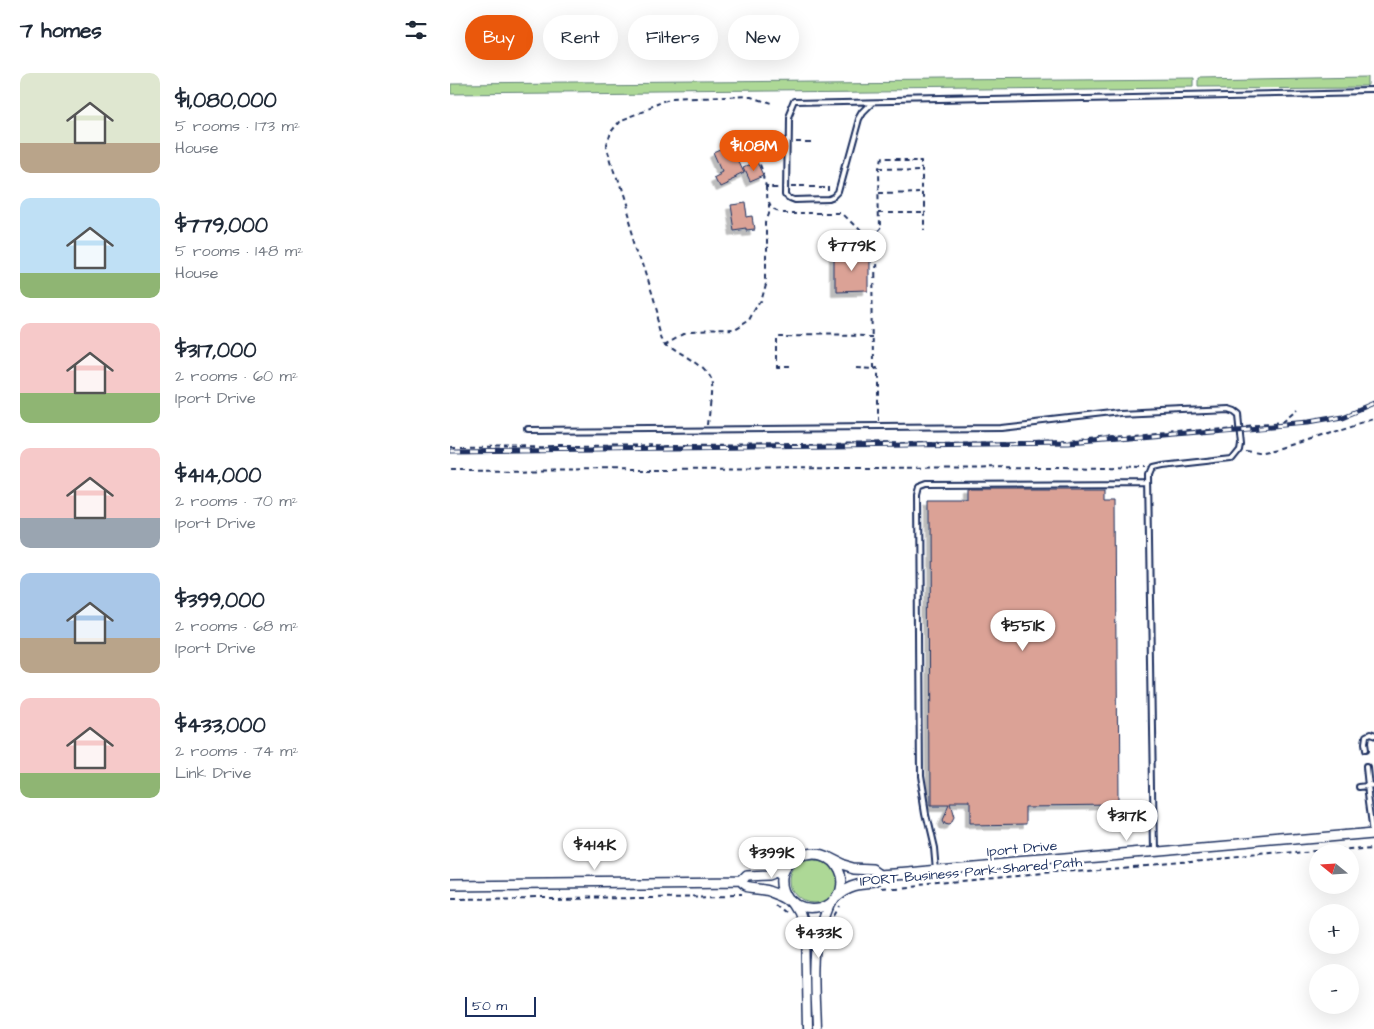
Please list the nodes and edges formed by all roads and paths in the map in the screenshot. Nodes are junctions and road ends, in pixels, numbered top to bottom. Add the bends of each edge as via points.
1 (1374, 91) edge
2 (873, 102) junction
3 (770, 105) dead end
4 (758, 156) dead end
5 (924, 168) junction
6 (879, 169) junction
7 (768, 184) junction
8 (787, 184) junction
9 (924, 192) junction
10 (880, 193) junction
11 (830, 198) junction
12 (768, 204) junction
13 (831, 212) junction
14 (880, 212) junction
15 (924, 212) junction
16 (924, 230) dead end
17 (870, 240) junction
18 (874, 335) junction
19 (666, 343) junction
20 (789, 366) dead end
21 (856, 368) dead end
22 (874, 369) junction
23 (1297, 410) dead end
24 (1374, 419) edge
25 (1240, 426) junction
26 (877, 428) junction
27 (707, 430) junction
28 (528, 431) dead end
29 (877, 444) junction
30 (450, 447) edge
31 (1240, 449) junction
32 (1151, 469) junction
33 (450, 470) edge
34 (1148, 484) junction
35 (1374, 739) edge
36 (1364, 753) dead end
37 (1366, 770) dead end
38 (1374, 787) edge
39 (1368, 788) junction
40 (1359, 789) dead end
41 (1374, 832) edge
42 (1374, 846) edge
43 (1154, 852) junction
44 (826, 858) junction
45 (790, 865) junction
46 (936, 870) junction
47 (882, 875) junction
48 (740, 882) junction
49 (450, 884) edge
50 (877, 890) dead end
51 (743, 896) dead end
52 (450, 898) edge
53 (832, 899) junction
54 (792, 900) junction
55 (776, 902) dead end
56 (840, 905) dead end
57 (792, 915) dead end
58 (834, 916) dead end
59 (808, 1029) edge
60 (818, 1029) edge

1 - 2 lane
2 - 8 lane via 795,103 788,120
2 - 11 lane via 859,119 839,192
3 - 19 path via 749,98 672,100 620,120 610,132 606,146
4 - 7 path
5 - 6 path
5 - 6 path via 924,159 881,159
5 - 9 path
6 - 10 path
7 - 8 path
7 - 12 path
8 - 11 lane via 787,192 795,199
8 - 11 path via 829,184
9 - 10 path
9 - 15 path
10 - 14 path
11 - 13 path
12 - 13 path via 780,212
12 - 19 path via 766,284 750,322 734,332 686,333
13 - 17 path via 842,212
14 - 15 path
14 - 17 path via 880,230
15 - 16 path
17 - 18 path via 873,243
18 - 20 path via 779,334 777,366
18 - 22 path
19 - 27 path via 706,372 711,385
21 - 22 path
22 - 26 path via 877,368
23 - 25 path via 1284,422
24 - 31 path via 1274,450 1260,453
25 - 26 lane via 1238,414 1227,408 1120,413 1000,427
25 - 29 path via 1067,441
25 - 31 lane
26 - 27 lane
26 - 29 path
27 - 28 lane
29 - 30 path
31 - 32 lane via 1232,459
32 - 33 path
32 - 34 lane
34 - 43 lane
34 - 46 lane via 928,485 920,488 920,776
35 - 36 lane via 1364,738
37 - 39 lane
38 - 39 lane
39 - 40 lane
39 - 41 lane
41 - 43 street, Iport Drive
42 - 50 path, IPORT Business Park Shared Path
43 - 46 street, Iport Drive
44 - 45 street via 808,854
44 - 47 street, Iport Drive via 854,869 875,870
44 - 53 street via 838,874 838,889
45 - 48 street via 772,875 746,876
45 - 54 street via 785,882
46 - 47 street, Iport Drive
47 - 53 street, Iport Drive via 876,882 849,886
48 - 49 street
48 - 54 street via 746,887 765,889
51 - 52 path
53 - 54 street via 812,908 800,906
53 - 60 street via 818,942
54 - 59 street via 806,927
55 - 57 path
56 - 58 path

